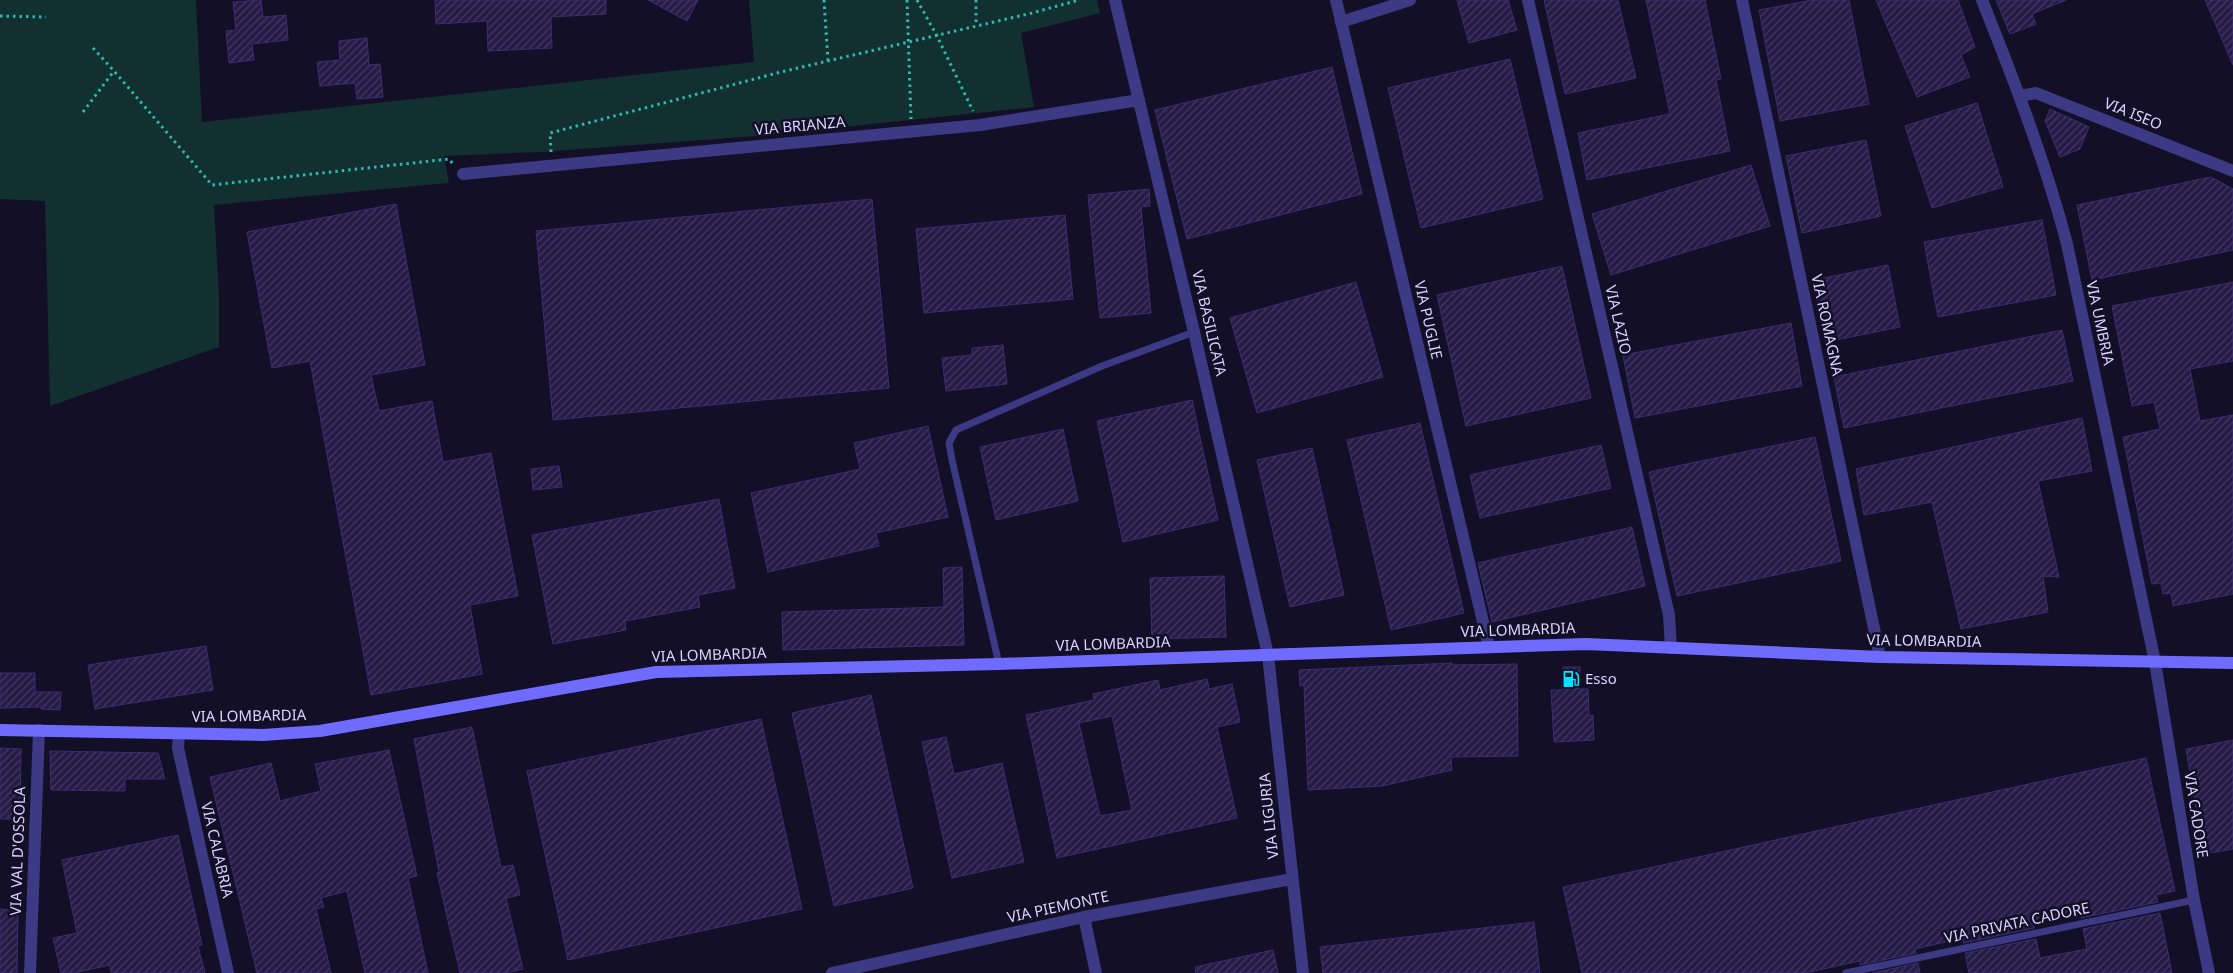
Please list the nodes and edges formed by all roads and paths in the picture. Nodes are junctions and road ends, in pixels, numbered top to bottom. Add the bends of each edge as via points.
1 (824, 0) edge
2 (907, 0) edge
3 (917, 0) edge
4 (976, 0) edge
5 (1079, 0) edge
6 (1115, 0) edge
7 (1336, 0) edge
8 (1410, 0) edge
9 (1528, 0) edge
10 (1742, 0) edge
11 (1982, 0) edge
12 (0, 16) edge
13 (46, 17) dead end
14 (1341, 22) junction
15 (976, 26) junction
16 (937, 36) junction
17 (908, 42) junction
18 (93, 48) dead end
19 (828, 61) junction
20 (114, 70) junction
21 (2020, 96) junction
22 (1139, 100) junction
23 (83, 112) dead end
24 (980, 126) junction
25 (912, 132) junction
26 (552, 166) junction
27 (2233, 171) edge
28 (463, 174) joint
29 (1194, 332) junction
30 (1489, 647) junction
31 (1671, 648) junction
32 (1268, 654) junction
33 (1880, 657) junction
34 (2154, 662) junction
35 (2233, 663) edge
36 (999, 664) junction
37 (0, 730) edge
38 (39, 730) junction
39 (179, 734) junction
40 (1292, 879) junction
41 (2194, 900) junction
42 (1084, 917) junction
43 (870, 969) edge
44 (30, 973) edge
45 (228, 973) edge
46 (832, 973) edge
47 (1096, 973) edge
48 (1303, 973) edge
49 (1846, 973) edge
50 (2209, 973) edge

1 - 19 path
2 - 17 path
3 - 16 path
4 - 15 path
5 - 15 path
6 - 22 street, VIA BASILICATA
7 - 14 street, VIA PUGLIE
8 - 14 street
9 - 31 street, VIA LAZIO via 1669,615
10 - 33 street, VIA ROMAGNA
11 - 21 street, VIA UMBRIA
12 - 13 path
14 - 30 street, VIA PUGLIE
15 - 16 path
16 - 17 path
16 - 24 path
17 - 19 path
17 - 25 path
18 - 20 path
19 - 26 path via 550,133
20 - 23 path
20 - 28 path via 212,185 449,159
21 - 27 street, VIA ISEO via 2036,93
21 - 34 street, VIA UMBRIA via 2067,244
22 - 24 street, VIA BRIANZA
22 - 29 street, VIA BASILICATA
24 - 25 street, VIA BRIANZA
25 - 26 street, VIA BRIANZA
26 - 28 street, VIA BRIANZA
29 - 32 street, VIA BASILICATA
29 - 36 lane via 1102,366 956,430 949,443
30 - 31 street, VIA LOMBARDIA via 1586,644
30 - 32 street, VIA LOMBARDIA
31 - 33 street, VIA LOMBARDIA
32 - 36 street, VIA LOMBARDIA
32 - 40 street, VIA LIGURIA
33 - 34 street, VIA LOMBARDIA
34 - 35 street, VIA LOMBARDIA
34 - 41 street, VIA CADORE
36 - 39 street, VIA LOMBARDIA via 656,672 320,731 262,735
37 - 38 street, VIA LOMBARDIA
38 - 39 street, VIA LOMBARDIA
38 - 44 street, VIA VAL D'OSSOLA
39 - 45 street, VIA CALABRIA via 178,748
40 - 42 street, VIA PIEMONTE
40 - 48 street, VIA LIGURIA
41 - 49 lane, VIA PRIVATA CADORE
41 - 50 street, VIA CADORE
42 - 43 street, VIA PIEMONTE
42 - 47 street
43 - 46 street, VIA PIEMONTE

